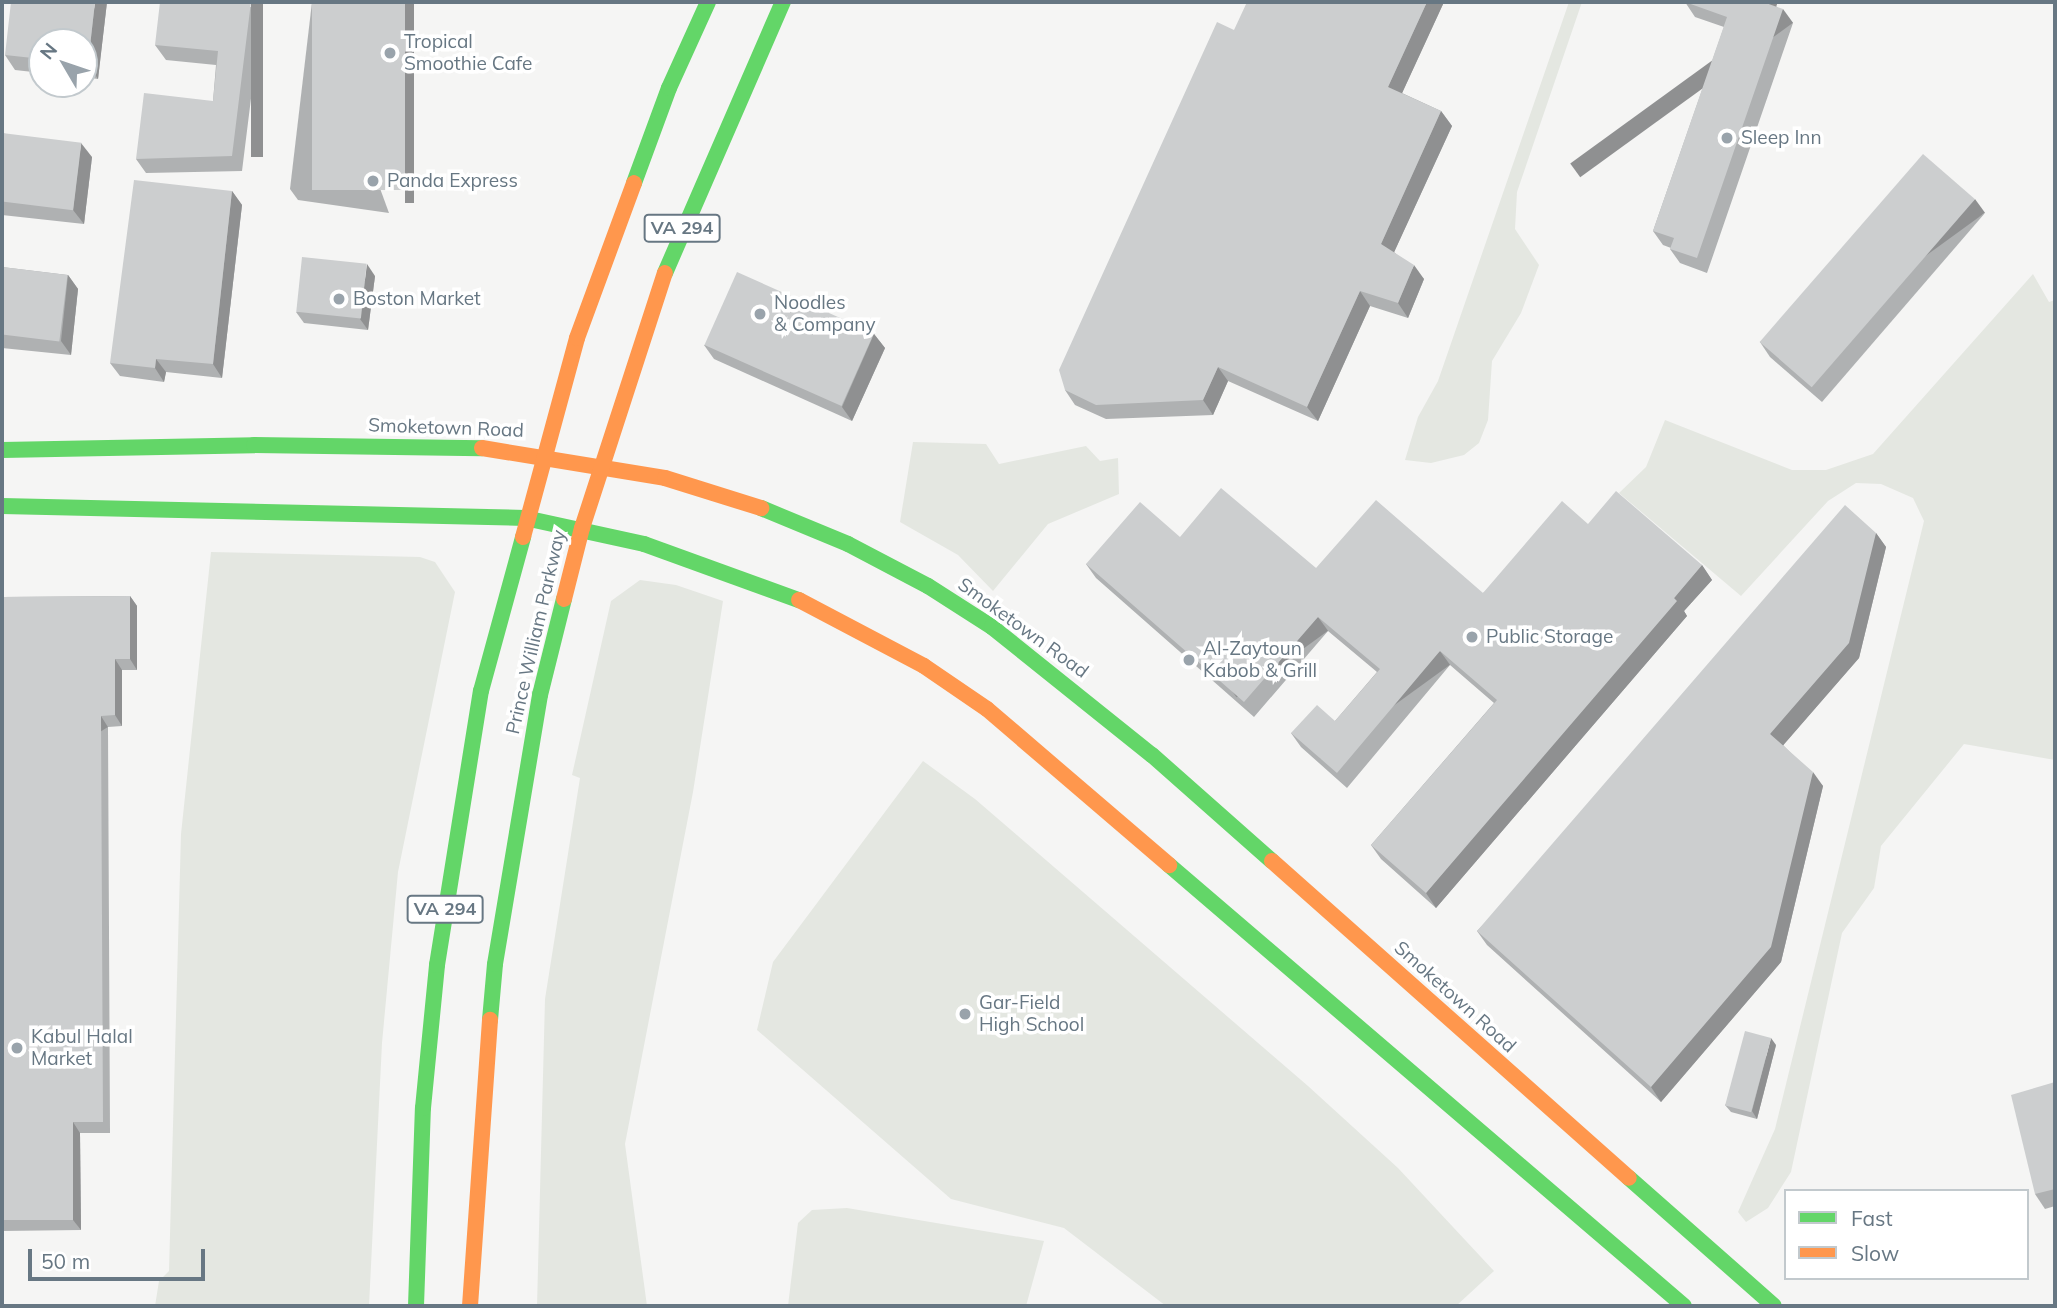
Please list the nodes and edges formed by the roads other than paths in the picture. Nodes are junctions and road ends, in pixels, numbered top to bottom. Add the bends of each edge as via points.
1 (708, 2) edge
2 (783, 2) edge
3 (2, 450) edge
4 (543, 453) junction
5 (602, 463) junction
6 (2, 506) edge
7 (525, 518) junction
8 (582, 528) junction
9 (416, 1306) edge
10 (470, 1306) edge
11 (1684, 1306) edge
12 (1774, 1306) edge

1 - 4 main road, Prince William Parkway / VA 294 via 617,223
2 - 5 main road, Prince William Parkway / VA 294 via 663,278
3 - 4 main road, Smoketown Road via 254,445 491,447
4 - 5 main road, Smoketown Road
4 - 7 main road, Prince William Parkway / VA 294
5 - 8 main road, Prince William Parkway / VA 294
5 - 12 main road, Smoketown Road via 712,492 798,522 928,586 1001,634 1152,755
6 - 7 main road
7 - 8 main road
7 - 9 main road, Prince William Parkway / VA 294 via 481,691 437,965 423,1108
8 - 10 main road, Prince William Parkway / VA 294 via 540,695 495,964 480,1110
8 - 11 main road via 720,568 793,597 924,666 987,709

